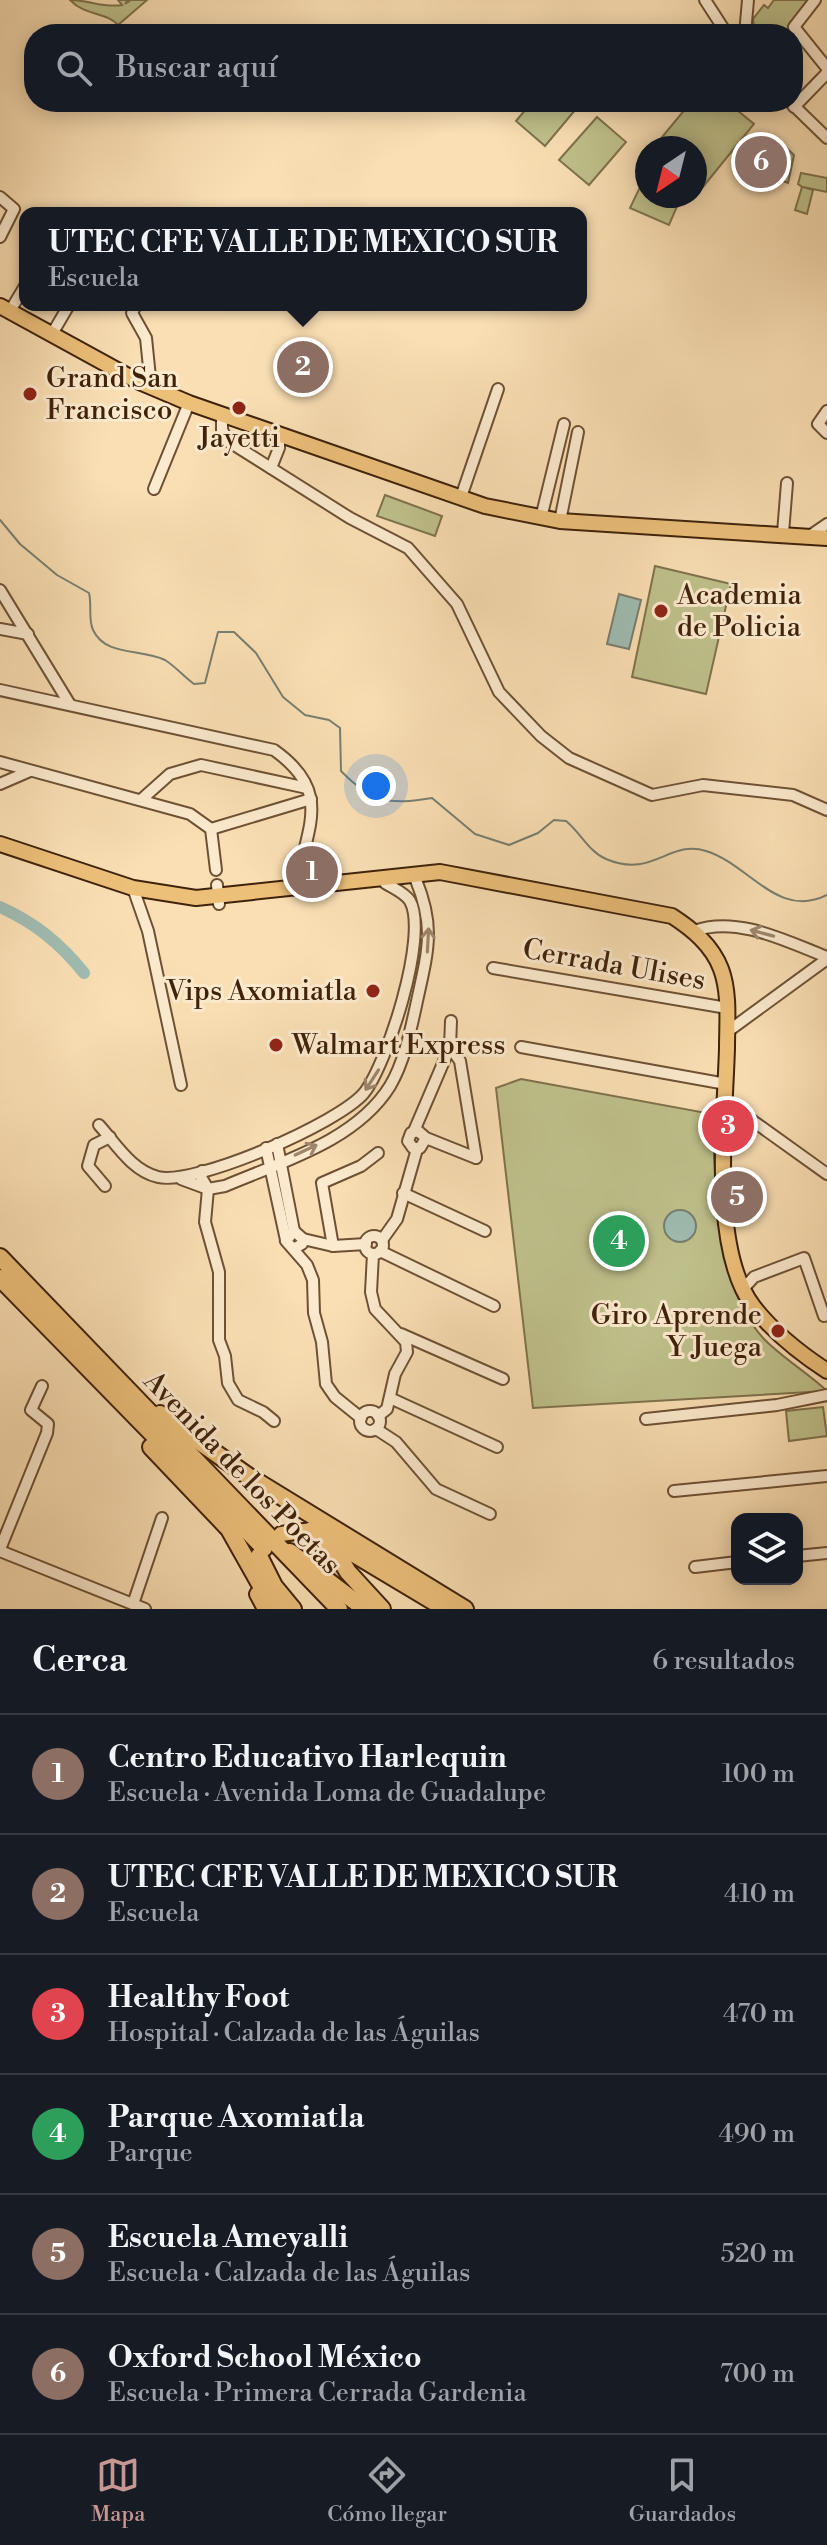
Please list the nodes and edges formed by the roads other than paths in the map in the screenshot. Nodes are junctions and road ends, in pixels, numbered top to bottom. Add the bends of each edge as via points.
1 (705, 0) edge
2 (748, 0) edge
3 (815, 0) edge
4 (721, 24) edge
5 (746, 24) edge
6 (796, 24) edge
7 (803, 39) edge
8 (827, 70) edge
9 (803, 93) edge
10 (800, 112) edge
11 (827, 138) edge
12 (0, 197) edge
13 (0, 237) edge
14 (19, 293) edge
15 (5, 308) edge
16 (65, 311) edge
17 (133, 311) edge
18 (52, 334) junction
19 (151, 387) junction
20 (498, 389) dead end
21 (189, 403) junction
22 (827, 411) edge
23 (222, 415) junction
24 (564, 424) dead end
25 (578, 432) dead end
26 (827, 433) edge
27 (279, 434) junction
28 (271, 468) junction
29 (787, 483) dead end
30 (154, 489) dead end
31 (461, 497) junction
32 (541, 518) junction
33 (560, 521) junction
34 (827, 524) edge
35 (783, 533) junction
36 (811, 535) junction
37 (827, 538) edge
38 (0, 590) edge
39 (0, 629) edge
40 (28, 634) junction
41 (0, 690) edge
42 (69, 703) junction
43 (0, 762) edge
44 (30, 771) junction
45 (0, 784) edge
46 (307, 788) junction
47 (142, 799) junction
48 (311, 799) junction
49 (827, 810) edge
50 (211, 829) junction
51 (0, 844) edge
52 (0, 854) edge
53 (216, 870) dead end
54 (459, 877) junction
55 (416, 880) junction
56 (385, 883) junction
57 (296, 891) junction
58 (136, 893) junction
59 (423, 897) junction
60 (409, 899) junction
61 (694, 931) junction
62 (827, 958) edge
63 (493, 968) dead end
64 (727, 1008) junction
65 (451, 1021) dead end
66 (727, 1032) junction
67 (450, 1047) junction
68 (521, 1047) dead end
69 (726, 1084) junction
70 (181, 1085) dead end
71 (725, 1101) junction
72 (99, 1125) dead end
73 (414, 1131) junction
74 (110, 1137) junction
75 (426, 1138) junction
76 (272, 1146) junction
77 (417, 1149) junction
78 (378, 1153) dead end
79 (282, 1161) junction
80 (217, 1167) junction
81 (202, 1171) junction
82 (276, 1172) junction
83 (827, 1174) edge
84 (181, 1179) junction
85 (105, 1186) dead end
86 (225, 1186) junction
87 (208, 1189) junction
88 (403, 1193) junction
89 (485, 1231) dead end
90 (299, 1235) junction
91 (290, 1245) junction
92 (333, 1246) junction
93 (378, 1248) junction
94 (0, 1257) edge
95 (0, 1278) edge
96 (744, 1288) junction
97 (494, 1306) dead end
98 (824, 1316) dead end
99 (399, 1334) junction
100 (827, 1371) edge
101 (109, 1372) junction
102 (503, 1379) dead end
103 (42, 1386) dead end
104 (827, 1395) edge
105 (390, 1398) junction
106 (134, 1414) junction
107 (378, 1416) junction
108 (361, 1418) junction
109 (646, 1419) dead end
110 (274, 1421) dead end
111 (376, 1429) junction
112 (497, 1447) dead end
113 (827, 1476) edge
114 (674, 1491) dead end
115 (245, 1511) junction
116 (490, 1514) dead end
117 (162, 1518) dead end
118 (263, 1527) junction
119 (312, 1530) junction
120 (281, 1534) dead end
121 (328, 1539) junction
122 (0, 1550) edge
123 (827, 1553) edge
124 (803, 1555) edge
125 (258, 1559) dead end
126 (731, 1563) edge
127 (695, 1567) dead end
128 (332, 1568) tunnel mouth
129 (339, 1591) tunnel mouth
130 (257, 1594) dead end
131 (133, 1604) junction
132 (450, 1606) edge
133 (145, 1609) edge
134 (265, 1609) edge
135 (280, 1609) edge
136 (293, 1609) edge
137 (324, 1609) edge
138 (339, 1609) edge
139 (354, 1609) edge
140 (365, 1609) edge
141 (379, 1609) edge
142 (465, 1609) edge

1 - 4 street
2 - 5 street
3 - 6 street
7 - 8 street
8 - 9 street
10 - 11 street
12 - 13 street via 14,209
14 - 15 street
15 - 18 main road
16 - 18 street
17 - 19 street via 146,338
18 - 19 main road
19 - 21 main road
20 - 31 street
21 - 23 main road
21 - 30 street
22 - 26 street via 818,424
23 - 27 main road
23 - 28 street via 228,441
24 - 32 street
25 - 33 street
27 - 28 street
27 - 31 main road
28 - 49 street via 408,548 457,604 499,692 569,758 652,795 703,785 793,795
29 - 35 street
31 - 32 main road
32 - 33 main road
33 - 35 main road
34 - 36 street
35 - 36 main road
36 - 37 main road
38 - 40 street
39 - 40 street
40 - 42 street
41 - 42 street
42 - 46 street via 274,750 298,767
43 - 44 street
44 - 45 street
44 - 47 street
46 - 47 street via 201,765 170,774
46 - 48 street
47 - 50 street via 190,814
48 - 50 street
48 - 57 street
50 - 53 street
51 - 58 main road
52 - 58 main road
54 - 55 main road
54 - 57 main road via 414,874
54 - 61 main road via 672,916
55 - 56 main road
55 - 59 street
56 - 57 main road
56 - 60 street
57 - 58 main road via 218,896
58 - 70 street
59 - 60 street
79 -> 59 street via 352,1126 390,1085 401,1062 430,941
60 -> 76 street via 414,914 411,956 380,1069 346,1111
62 -> 61 street via 769,934 734,927
61 - 64 main road via 722,971
62 - 66 street
63 - 64 street, Cerrada Ulises
64 - 66 main road
65 - 67 street
66 - 69 main road
67 - 73 street
67 - 75 street via 460,1061 476,1158
68 - 69 street
69 - 71 main road
71 - 83 street
71 - 96 main road via 724,1219
72 - 74 street
73 - 75 street
73 - 77 street via 408,1141
74 - 84 street via 146,1172
74 - 85 street via 94,1145 88,1166
75 - 77 street
76 - 79 street
76 - 80 street
76 - 82 street
77 - 88 street
78 - 92 street via 322,1183
79 - 82 street
80 - 81 street
80 - 86 street
81 - 84 street
81 - 87 street
82 - 86 street
82 - 90 street
82 - 91 street
84 - 87 street
86 - 87 street
87 - 110 street via 205,1222 217,1259 219,1340 228,1383 238,1400
88 - 89 street
88 - 93 street via 397,1219
90 - 91 street
90 - 92 street
91 - 108 street via 313,1280 326,1384
92 - 93 street
93 - 97 street
93 - 99 street via 371,1292 375,1309
94 - 101 highway
95 - 106 highway, Avenida de los Poetas
96 - 98 street via 754,1277 804,1258
96 - 100 main road via 777,1331
99 - 102 street
99 - 105 street via 407,1352
101 - 115 highway, Avenida de los Poetas
101 - 132 highway via 238,1470
103 - 122 street via 31,1410 48,1424 47,1433
104 - 109 street
105 - 107 street
105 - 112 street
106 - 135 highway via 137,1427 159,1456 235,1537
106 - 137 highway, Avenida de los Poetas
107 - 108 street via 369,1411
107 - 111 street
108 - 111 street via 366,1430
111 - 116 street via 396,1442 436,1489
113 - 114 street
115 - 118 highway
115 - 138 highway, Avenida de los Poetas
117 - 131 street
118 - 140 highway
118 - 141 highway
119 - 120 main road
119 - 121 main road
119 - 128 highway via 327,1547
121 - 132 main road
121 - 141 highway
122 - 131 street
123 - 124 street
125 - 136 highway
126 - 127 street
129 - 139 highway
130 - 134 main road
131 - 133 street
132 - 142 highway

